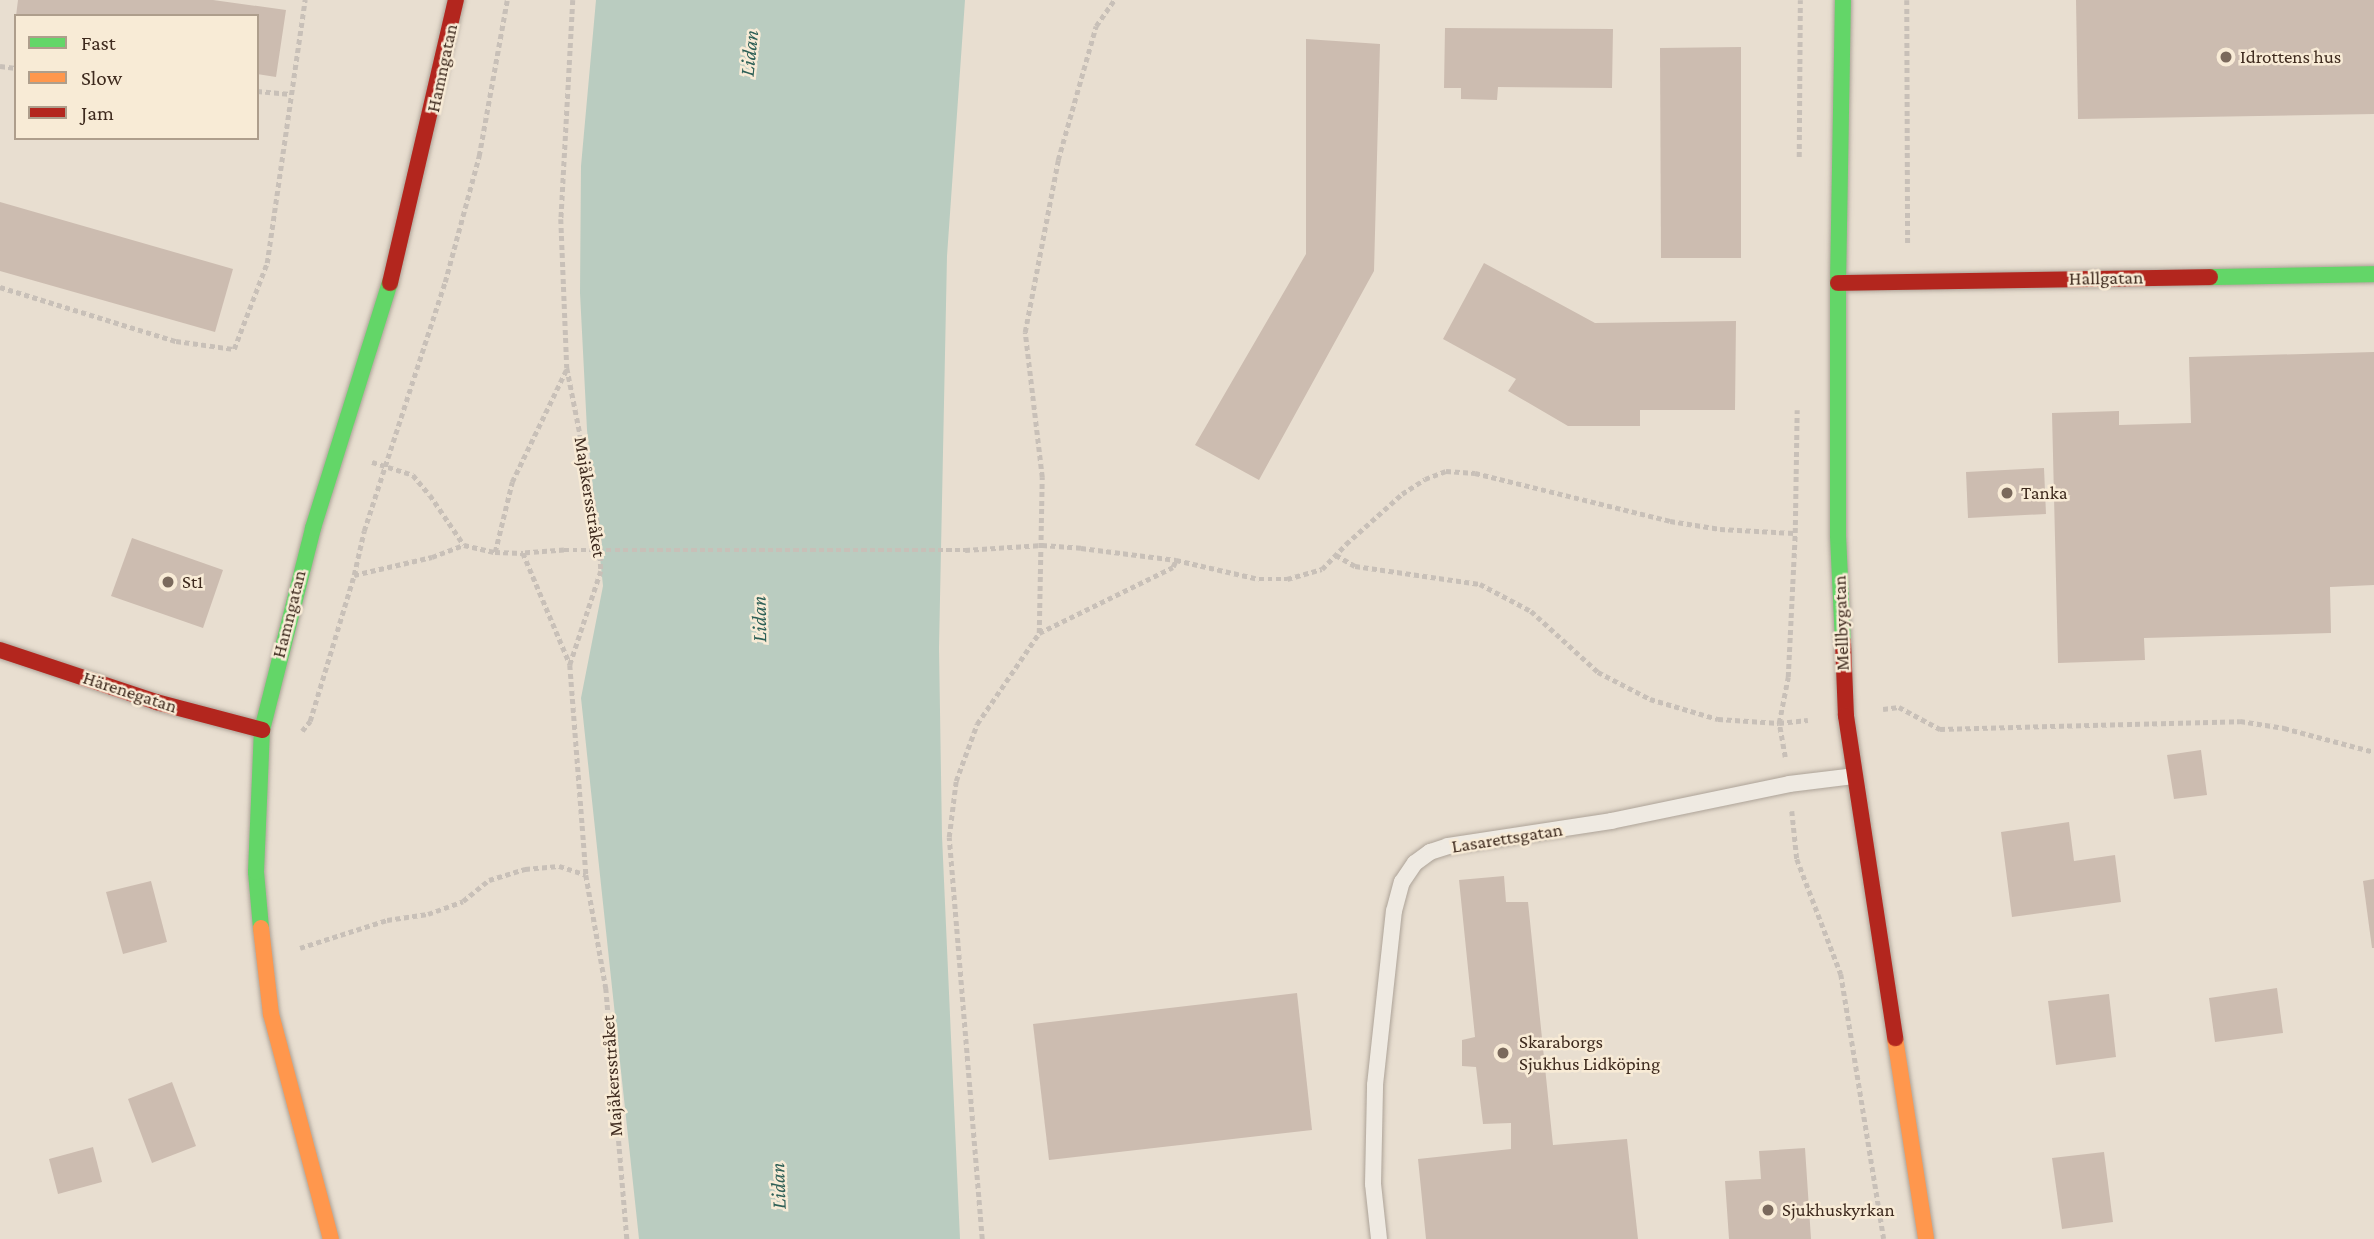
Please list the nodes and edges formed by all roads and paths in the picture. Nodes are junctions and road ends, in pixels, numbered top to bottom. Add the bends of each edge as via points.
1 (305, 0) edge
2 (456, 0) edge
3 (507, 0) edge
4 (573, 0) edge
5 (1114, 0) edge
6 (1843, 0) edge
7 (1907, 0) edge
8 (259, 91) edge
9 (291, 94) junction
10 (2374, 274) edge
11 (1908, 282) junction
12 (1838, 283) junction
13 (0, 286) edge
14 (567, 368) junction
15 (338, 451) junction
16 (386, 466) junction
17 (1795, 533) dead end
18 (464, 545) junction
19 (1042, 545) junction
20 (495, 552) junction
21 (523, 553) junction
22 (1176, 560) junction
23 (354, 575) junction
24 (1039, 632) junction
25 (0, 650) edge
26 (570, 665) junction
27 (262, 730) junction
28 (299, 736) dead end
29 (1854, 776) junction
30 (586, 875) junction
31 (295, 936) dead end
32 (331, 1239) edge
33 (627, 1239) edge
34 (982, 1239) edge
35 (1378, 1239) edge
36 (1926, 1239) edge

1 - 9 path
2 - 15 street, Hamngatan via 395,266
3 - 16 path via 478,156 445,282
4 - 14 path, Majåkersstråket via 561,219
5 - 19 path via 1096,26 1058,160 1025,332 1042,477
6 - 12 street, Mellbygatan
7 - 11 path
8 - 9 path
9 - 13 path via 267,263 234,349 176,341
10 - 11 street, Hallgatan
11 - 12 street, Hallgatan
12 - 29 street, Mellbygatan via 1840,621
14 - 20 path via 512,482
14 - 26 path, Majåkersstråket via 599,530 601,570
15 - 16 path
15 - 27 street, Hamngatan via 292,600
16 - 18 path via 413,475
16 - 23 path
17 - 22 path via 1670,521 1475,473 1446,471 1402,494 1322,569 1305,576 1259,579
18 - 20 path
18 - 23 path
19 - 21 path, bridge via 965,550
19 - 22 path
19 - 24 path
20 - 21 path
21 - 26 path
22 - 24 path via 1173,567
23 - 28 path via 310,720
24 - 34 path via 977,724 956,781 949,837
25 - 27 street, Härenegatan via 156,702
26 - 30 path, Majåkersstråket
27 - 32 street, Hamngatan via 256,872 264,969 271,1014
29 - 35 lane, Lasarettsgatan via 1448,846 1415,863 1402,882 1394,911 1375,1085 1373,1184
29 - 36 street, Mellbygatan
30 - 31 path via 559,866 525,869 489,880 463,901 428,914 387,920 295,949
30 - 33 path, Majåkersstråket via 606,989

